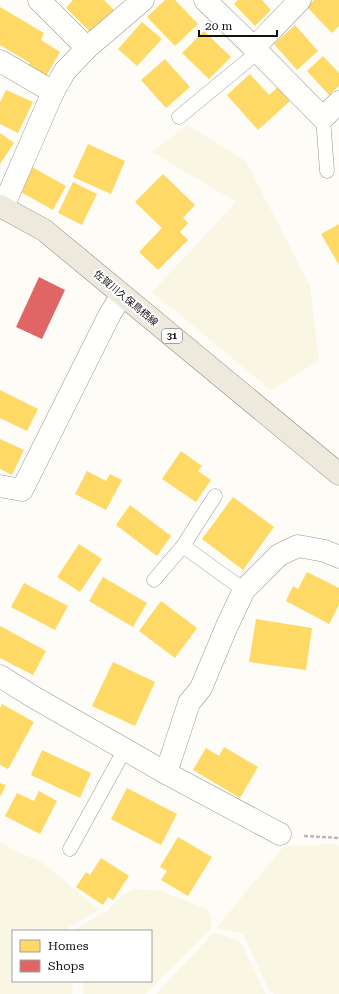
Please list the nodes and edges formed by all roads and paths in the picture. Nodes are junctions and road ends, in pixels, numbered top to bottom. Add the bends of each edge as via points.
1 (39, 0) edge
2 (143, 0) edge
3 (205, 0) edge
4 (300, 0) edge
5 (87, 48) junction
6 (256, 50) junction
7 (0, 61) edge
8 (53, 92) junction
9 (339, 102) edge
10 (179, 117) dead end
11 (323, 118) junction
12 (327, 171) dead end
13 (2, 206) edge
14 (122, 295) junction
15 (339, 474) edge
16 (0, 486) edge
17 (215, 496) dead end
18 (183, 546) junction
19 (339, 557) edge
20 (154, 580) dead end
21 (244, 590) junction
22 (0, 676) edge
23 (125, 749) junction
24 (166, 773) junction
25 (280, 834) joint
26 (339, 838) edge
27 (70, 849) dead end

1 - 5 street
2 - 5 street
3 - 6 street
4 - 6 street
5 - 8 street via 65,71
6 - 10 lane
6 - 11 street
7 - 8 street
8 - 13 street
9 - 11 street
11 - 12 lane
13 - 14 main road, 佐賀川久保鳥栖線 / 31 via 44,230
14 - 15 main road, 佐賀川久保鳥栖線 / 31
14 - 16 street via 110,314 22,490
17 - 18 lane
18 - 20 lane
18 - 21 lane
19 - 21 street via 325,551 298,546 279,555
21 - 24 street via 201,688 189,702
22 - 23 street
23 - 24 street
23 - 27 lane
24 - 25 street
25 - 26 path

